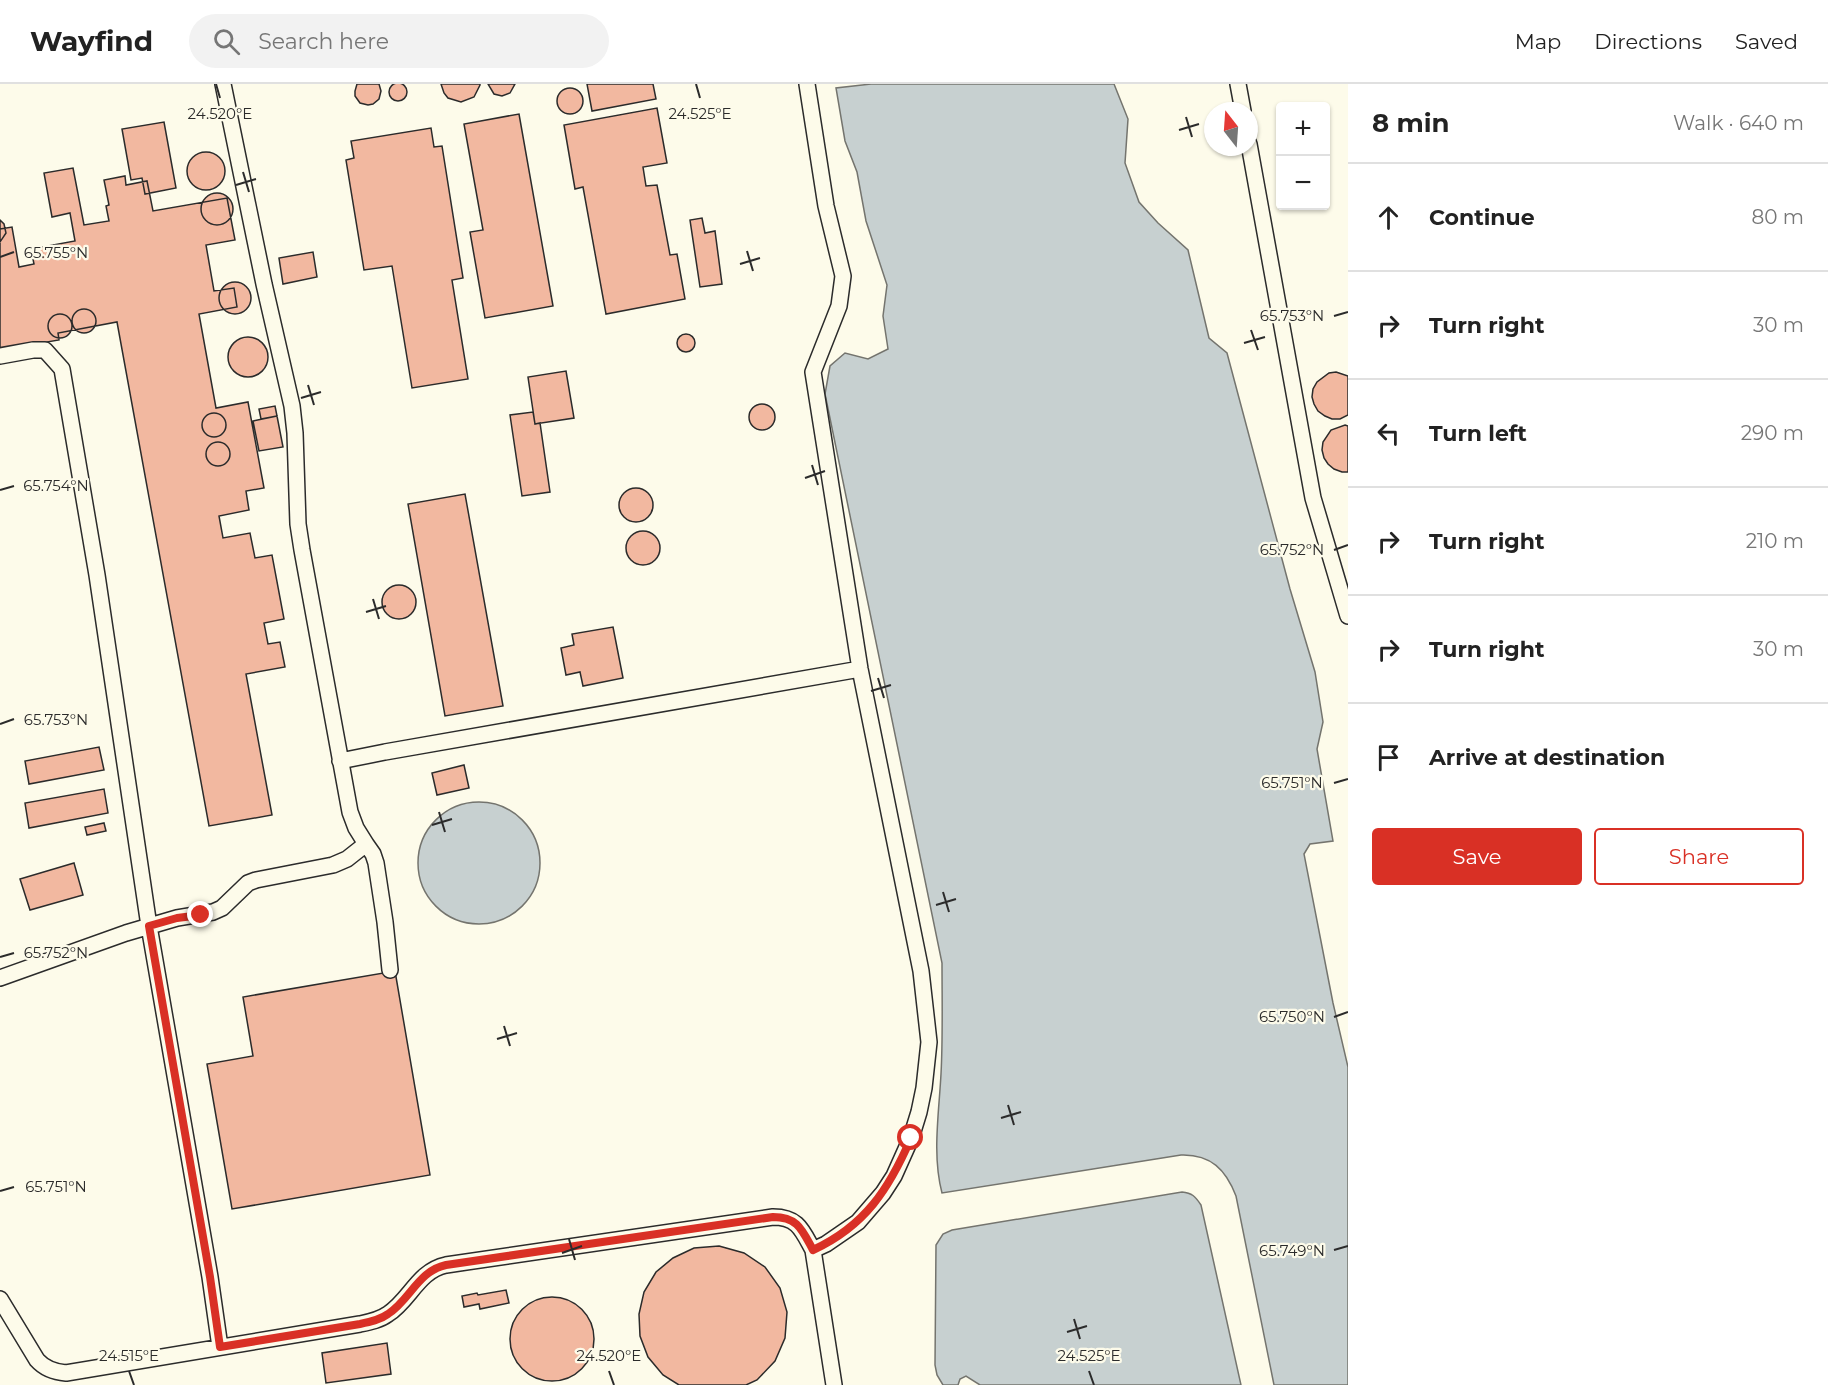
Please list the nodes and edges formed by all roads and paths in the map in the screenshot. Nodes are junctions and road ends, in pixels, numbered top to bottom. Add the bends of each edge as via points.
1 (224, 84) edge
2 (807, 84) edge
3 (1238, 84) edge
4 (1241, 102) edge
5 (1251, 156) edge
6 (0, 356) edge
7 (1348, 616) edge
8 (860, 669) junction
9 (340, 761) junction
10 (366, 844) junction
11 (149, 926) junction
12 (390, 969) dead end
13 (0, 978) edge
14 (813, 1250) junction
15 (0, 1299) edge
16 (220, 1347) junction
17 (834, 1385) edge

1 - 9 street via 292,406 298,524
2 - 8 street via 826,206 843,276 839,306 813,372
3 - 4 street
5 - 7 street via 1313,498
6 - 11 street via 45,350 62,369
8 - 9 street
8 - 14 street via 921,971 929,1042 919,1112 894,1176 858,1222
9 - 10 street via 350,812
10 - 11 street via 333,865 248,883 213,912
10 - 12 street via 376,863
11 - 13 street
11 - 16 street
14 - 16 street via 792,1220 773,1217 446,1265 426,1274 387,1315 375,1320
14 - 17 street
15 - 16 street via 37,1360 54,1372

